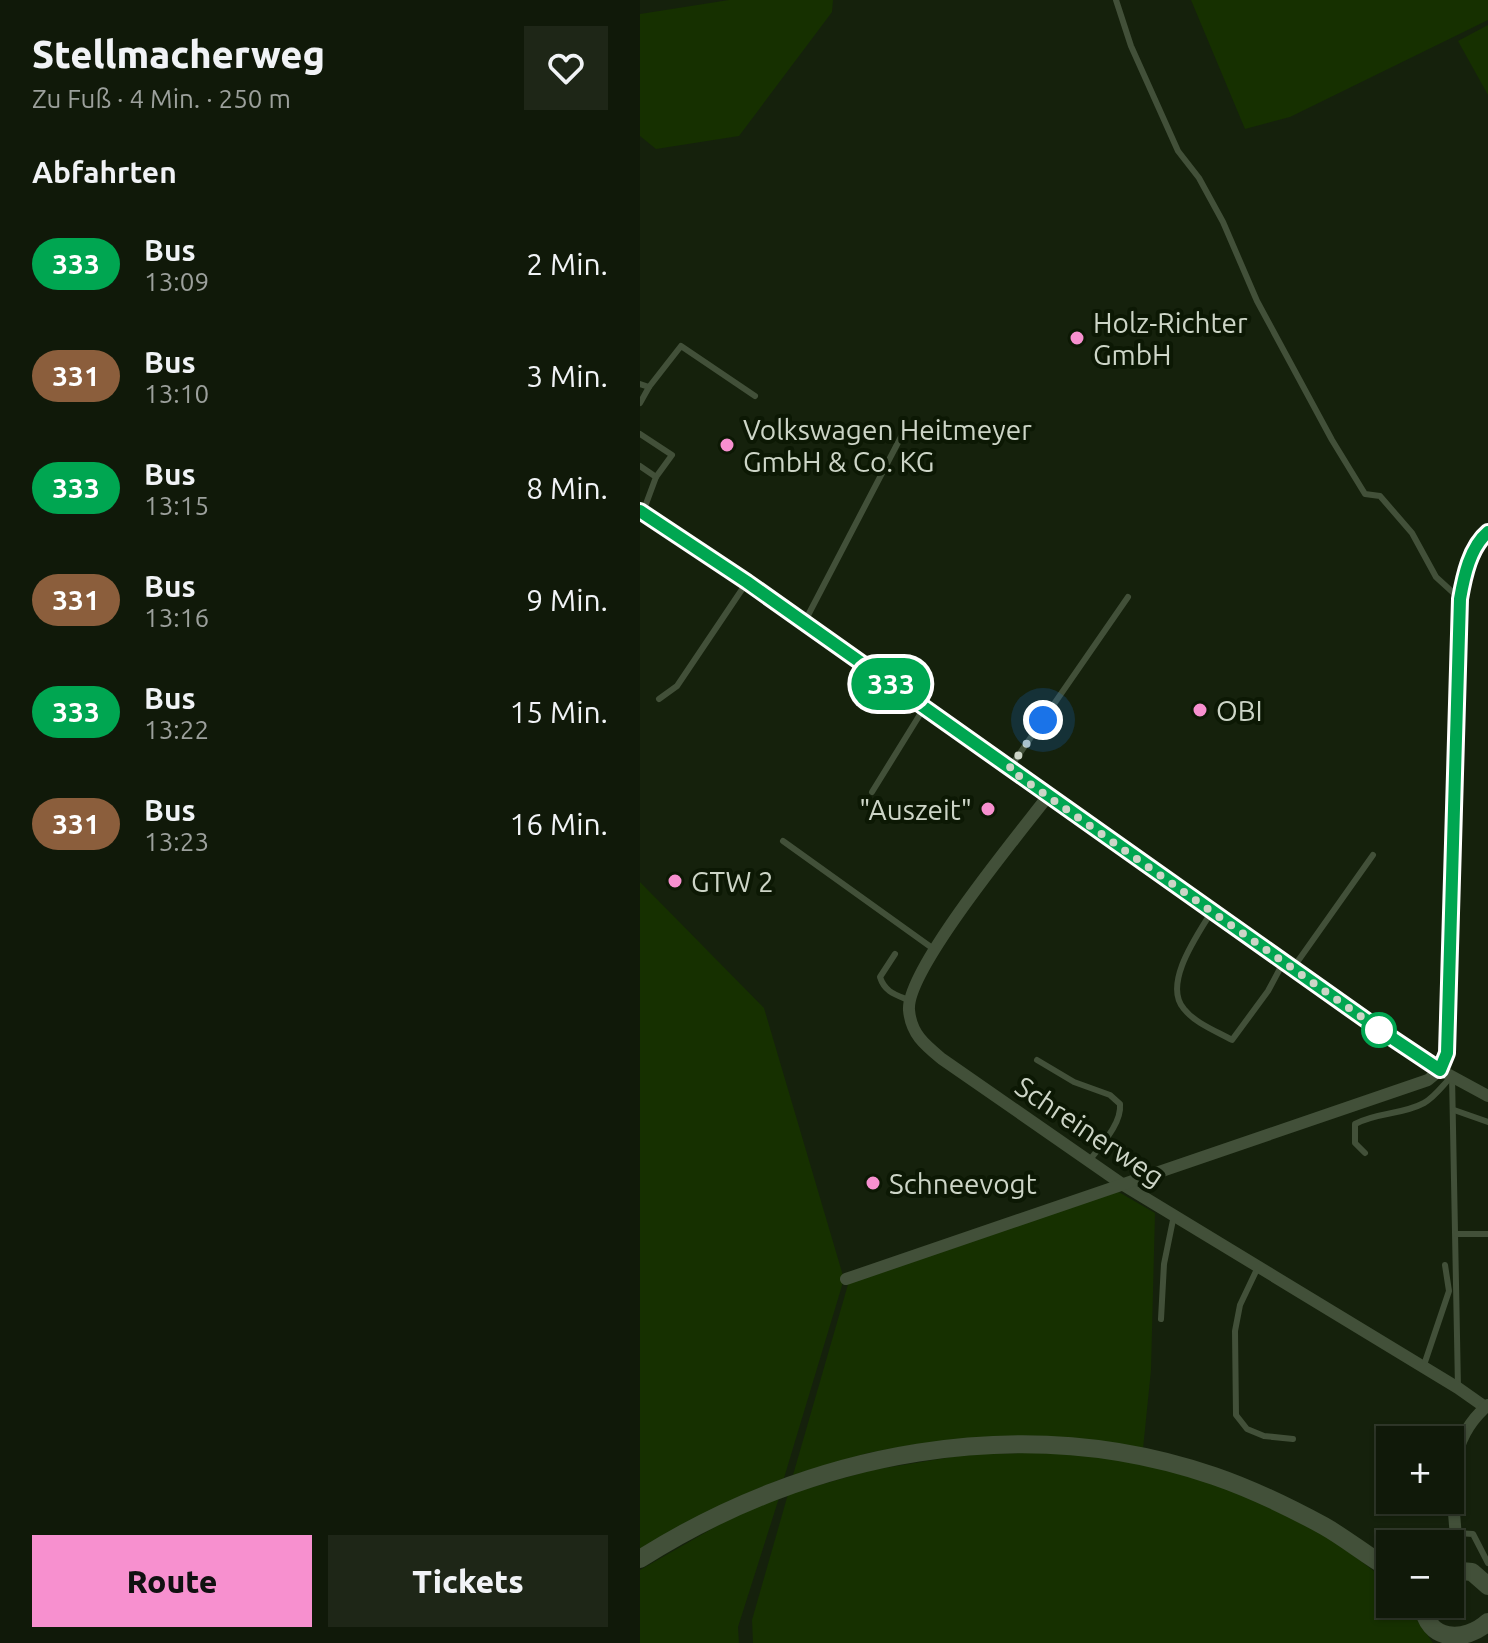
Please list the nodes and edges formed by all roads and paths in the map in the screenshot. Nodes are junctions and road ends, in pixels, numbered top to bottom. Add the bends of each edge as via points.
1 (1116, 0) edge
2 (640, 384) edge
3 (649, 387) junction
4 (755, 396) dead end
5 (640, 403) edge
6 (903, 433) dead end
7 (640, 434) edge
8 (640, 466) edge
9 (656, 477) junction
10 (641, 512) edge
11 (1488, 532) edge
12 (747, 582) junction
13 (1128, 597) dead end
14 (1460, 599) junction
15 (804, 623) junction
16 (659, 699) dead end
17 (924, 708) junction
18 (1009, 769) junction
19 (872, 792) dead end
20 (1048, 796) junction
21 (783, 841) dead end
22 (1373, 855) dead end
23 (1212, 911) junction
24 (935, 950) junction
25 (895, 954) dead end
26 (1289, 964) junction
27 (911, 1001) junction
28 (1037, 1060) dead end
29 (1446, 1073) junction
30 (1488, 1096) edge
31 (1454, 1110) junction
32 (1488, 1122) edge
33 (1365, 1153) dead end
34 (1089, 1161) junction
35 (1122, 1184) junction
36 (1174, 1215) junction
37 (1457, 1234) junction
38 (1488, 1234) edge
39 (1445, 1265) dead end
40 (1258, 1267) junction
41 (846, 1279) dead end
42 (1161, 1319) dead end
43 (1423, 1367) junction
44 (1458, 1388) junction
45 (1486, 1406) edge
46 (1293, 1439) dead end
47 (1457, 1530) edge
48 (1464, 1533) edge
49 (640, 1559) edge
50 (1376, 1560) edge
51 (1488, 1563) edge
52 (1464, 1571) edge
53 (1488, 1586) edge
54 (1427, 1618) edge
55 (1488, 1622) edge
56 (1453, 1641) edge

1 - 14 lane via 1178,151 1217,211 1257,301 1332,440 1365,494 1380,496 1412,533 1436,577
2 - 3 lane
3 - 4 lane via 681,346
3 - 5 lane
6 - 15 lane
7 - 9 lane via 672,455
8 - 9 lane
9 - 10 lane
10 - 12 street
11 - 14 street via 1464,573
12 - 15 street
12 - 16 lane via 677,686
13 - 18 lane
14 - 29 street
15 - 17 street
17 - 18 street
17 - 19 lane
18 - 20 street
20 - 23 street
20 - 24 street
21 - 24 lane
22 - 26 lane
23 - 26 street
23 - 26 lane via 1188,951 1177,984 1180,1006 1190,1016 1232,1040
24 - 27 street
25 - 27 lane via 880,977 889,992
26 - 29 street
27 - 34 street, Schreinerweg via 917,1038
28 - 34 lane via 1120,1104 1109,1134
29 - 30 street
29 - 31 lane
29 - 33 lane via 1428,1102 1355,1124 1355,1143
29 - 35 street
31 - 32 lane
31 - 37 lane
34 - 35 street, Schreinerweg
35 - 36 street, Schreinerweg
35 - 41 street
36 - 40 street, Schreinerweg
36 - 42 lane
37 - 38 lane
37 - 44 lane
39 - 43 lane via 1449,1291
40 - 43 street, Schreinerweg
40 - 46 lane via 1240,1305 1235,1331 1236,1415 1247,1429
43 - 44 street, Schreinerweg
44 - 45 street, Schreinerweg
45 - 47 street via 1464,1430 1456,1458
48 - 51 lane via 1473,1534
49 - 50 main road via 729,1509 823,1473 918,1452 1017,1445 1137,1456 1216,1477 1324,1526
52 - 53 main road
54 - 56 main road via 1430,1626
55 - 56 main road via 1475,1635

